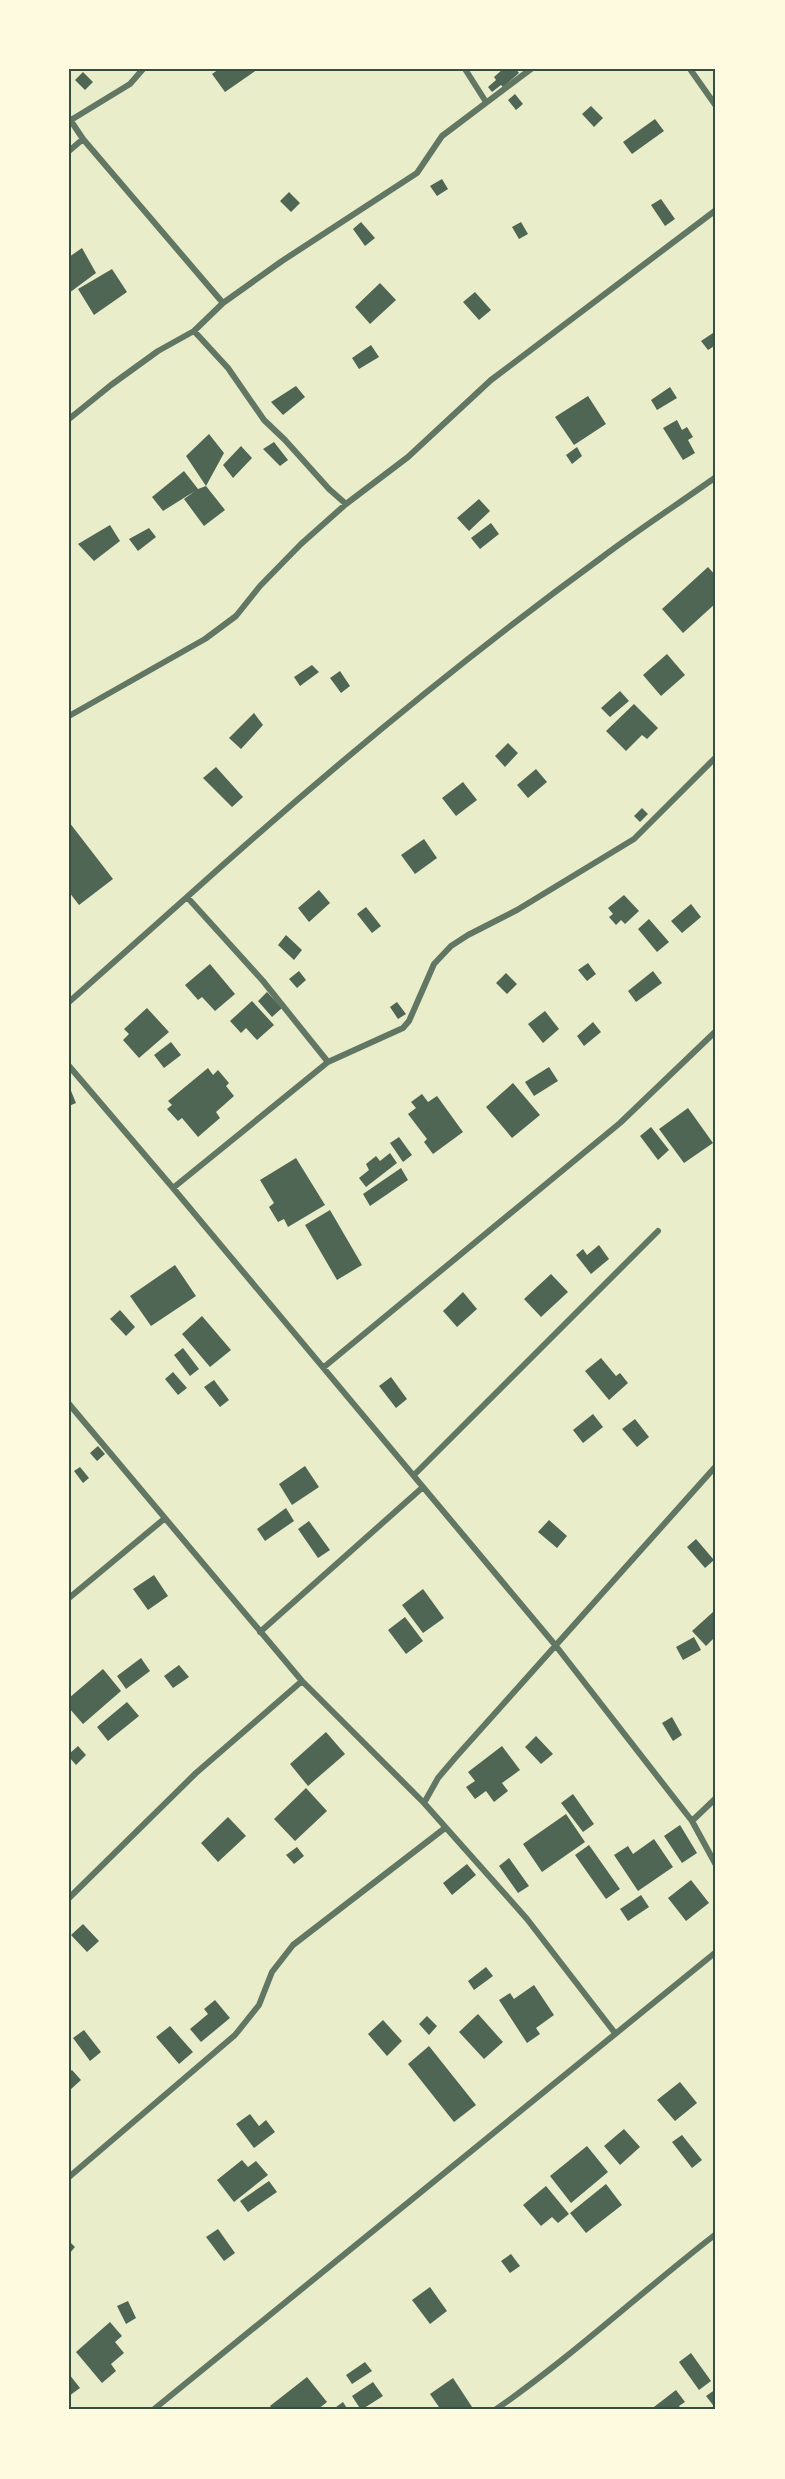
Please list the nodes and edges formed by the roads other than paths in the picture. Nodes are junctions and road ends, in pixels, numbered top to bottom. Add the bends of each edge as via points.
1 (142, 69) edge
2 (465, 69) edge
3 (531, 69) edge
4 (690, 69) edge
5 (486, 102) junction
6 (716, 106) edge
7 (70, 119) edge
8 (83, 139) junction
9 (69, 151) edge
10 (716, 210) edge
11 (223, 303) junction
12 (194, 331) junction
13 (69, 419) edge
14 (716, 477) edge
15 (346, 504) junction
16 (69, 716) edge
17 (716, 757) edge
18 (187, 897) junction
19 (69, 1002) edge
20 (716, 1031) edge
21 (328, 1062) junction
22 (69, 1066) edge
23 (173, 1188) junction
24 (658, 1232) dead end
25 (324, 1367) junction
26 (69, 1404) edge
27 (716, 1466) edge
28 (414, 1475) junction
29 (423, 1487) junction
30 (164, 1519) junction
31 (69, 1598) edge
32 (260, 1632) junction
33 (556, 1646) junction
34 (302, 1681) junction
35 (716, 1798) edge
36 (424, 1803) junction
37 (692, 1821) junction
38 (445, 1828) junction
39 (716, 1864) edge
40 (69, 1898) edge
41 (716, 1952) edge
42 (615, 2033) junction
43 (69, 2177) edge
44 (716, 2234) edge
45 (153, 2410) edge
46 (495, 2410) edge

1 - 7 street via 130,84
2 - 5 street
3 - 5 street
4 - 6 street
5 - 11 street via 442,136 417,173
7 - 8 street
8 - 9 street
8 - 11 street
10 - 15 street via 491,380 408,457
11 - 12 street
12 - 13 street via 158,351
12 - 15 street via 228,368 264,420
14 - 18 street via 600,558 422,696 291,804
15 - 16 street via 276,569 236,616 205,639
17 - 21 street via 634,839 451,946 434,964 403,1028
18 - 19 street
18 - 21 street via 263,981
20 - 25 street via 620,1123
21 - 23 street
22 - 23 street
23 - 25 street
24 - 28 street
25 - 28 street
26 - 30 street
27 - 33 street
28 - 29 street
29 - 32 street
29 - 33 street
30 - 31 street
30 - 32 street
32 - 34 street
33 - 36 street via 455,1758
33 - 37 street
34 - 36 street
34 - 40 street via 196,1773
35 - 37 street
36 - 38 street
37 - 39 street
38 - 42 street via 527,1919
38 - 43 street via 293,1945 273,1972 259,2005 235,2035
41 - 42 street
42 - 45 street
44 - 46 street via 658,2278 546,2375

